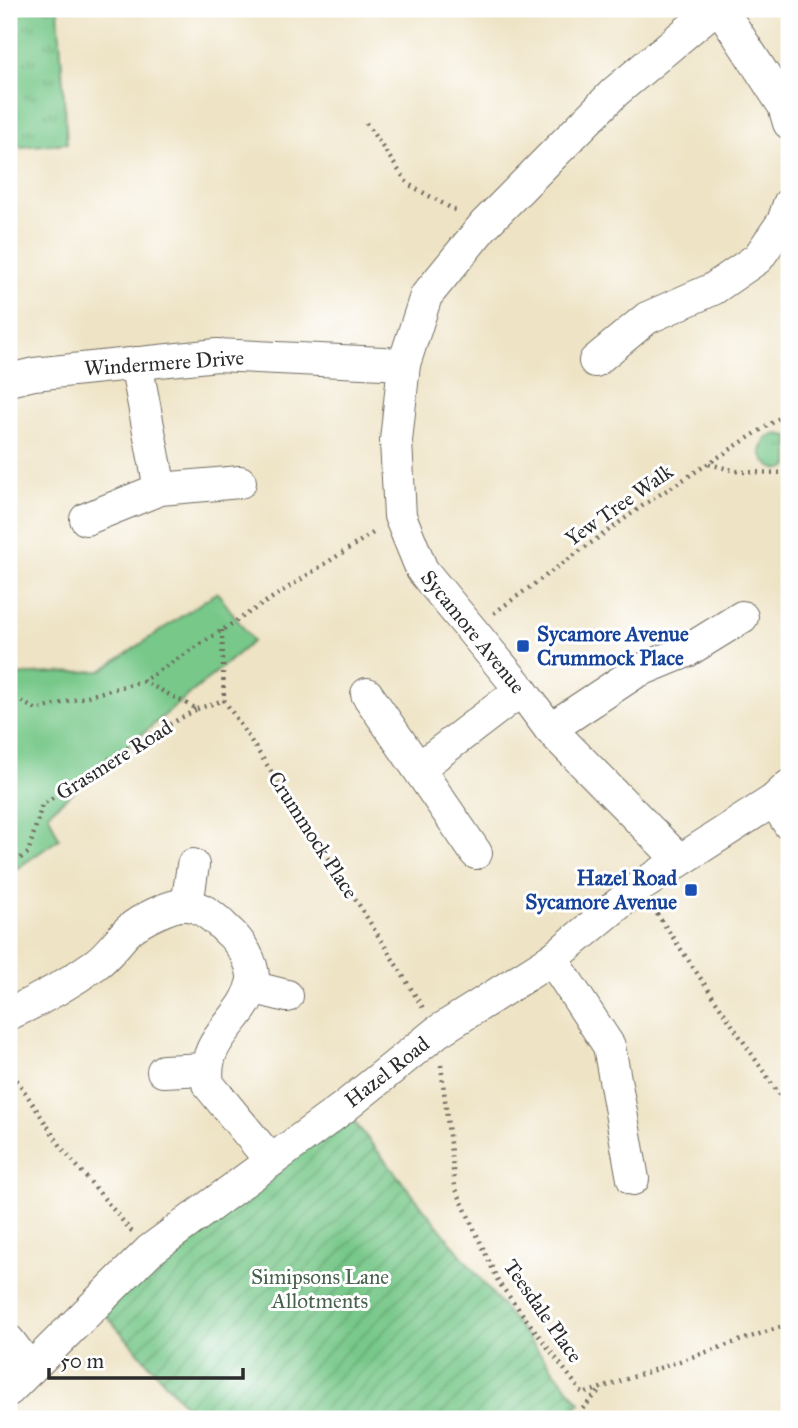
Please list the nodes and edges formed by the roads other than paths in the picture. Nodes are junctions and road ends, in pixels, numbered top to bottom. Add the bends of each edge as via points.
1 (714, 9) edge
2 (722, 9) edge
3 (789, 123) edge
4 (789, 204) edge
5 (595, 361) dead end
6 (136, 363) junction
7 (404, 364) junction
8 (9, 380) edge
9 (240, 482) dead end
10 (160, 489) junction
11 (86, 519) dead end
12 (742, 617) dead end
13 (521, 690) junction
14 (367, 694) dead end
15 (550, 729) junction
16 (419, 768) junction
17 (784, 803) edge
18 (476, 853) dead end
19 (680, 860) junction
20 (193, 865) dead end
21 (187, 905) junction
22 (552, 959) junction
23 (251, 987) junction
24 (287, 996) dead end
25 (9, 1014) edge
26 (206, 1069) junction
27 (163, 1071) dead end
28 (271, 1161) junction
29 (633, 1179) dead end
30 (9, 1341) edge
31 (19, 1379) edge

1 - 7 street, Sycamore Avenue via 615,92 484,225 426,296
2 - 3 street via 784,106
4 - 5 street via 783,222 758,258 713,289 647,318
6 - 7 street, Windermere Drive via 217,355
6 - 8 street, Windermere Drive
6 - 10 street
7 - 13 street, Sycamore Avenue via 396,441 400,516 422,570
9 - 10 street
10 - 11 street
12 - 15 street via 687,651 636,672
13 - 15 street, Sycamore Avenue
13 - 16 street
14 - 16 street
15 - 19 street, Sycamore Avenue
16 - 18 street
17 - 19 street, Hazel Road
19 - 22 street, Hazel Road via 639,887
20 - 21 street
21 - 23 street via 213,917 234,936 250,963
21 - 25 street via 167,908 131,928 100,962 58,991
22 - 28 street, Hazel Road via 438,1032
22 - 29 street via 608,1046
23 - 24 street
23 - 26 street via 212,1049
26 - 27 street
26 - 28 street via 208,1084
28 - 31 street, Hazel Road via 149,1251
30 - 31 street

